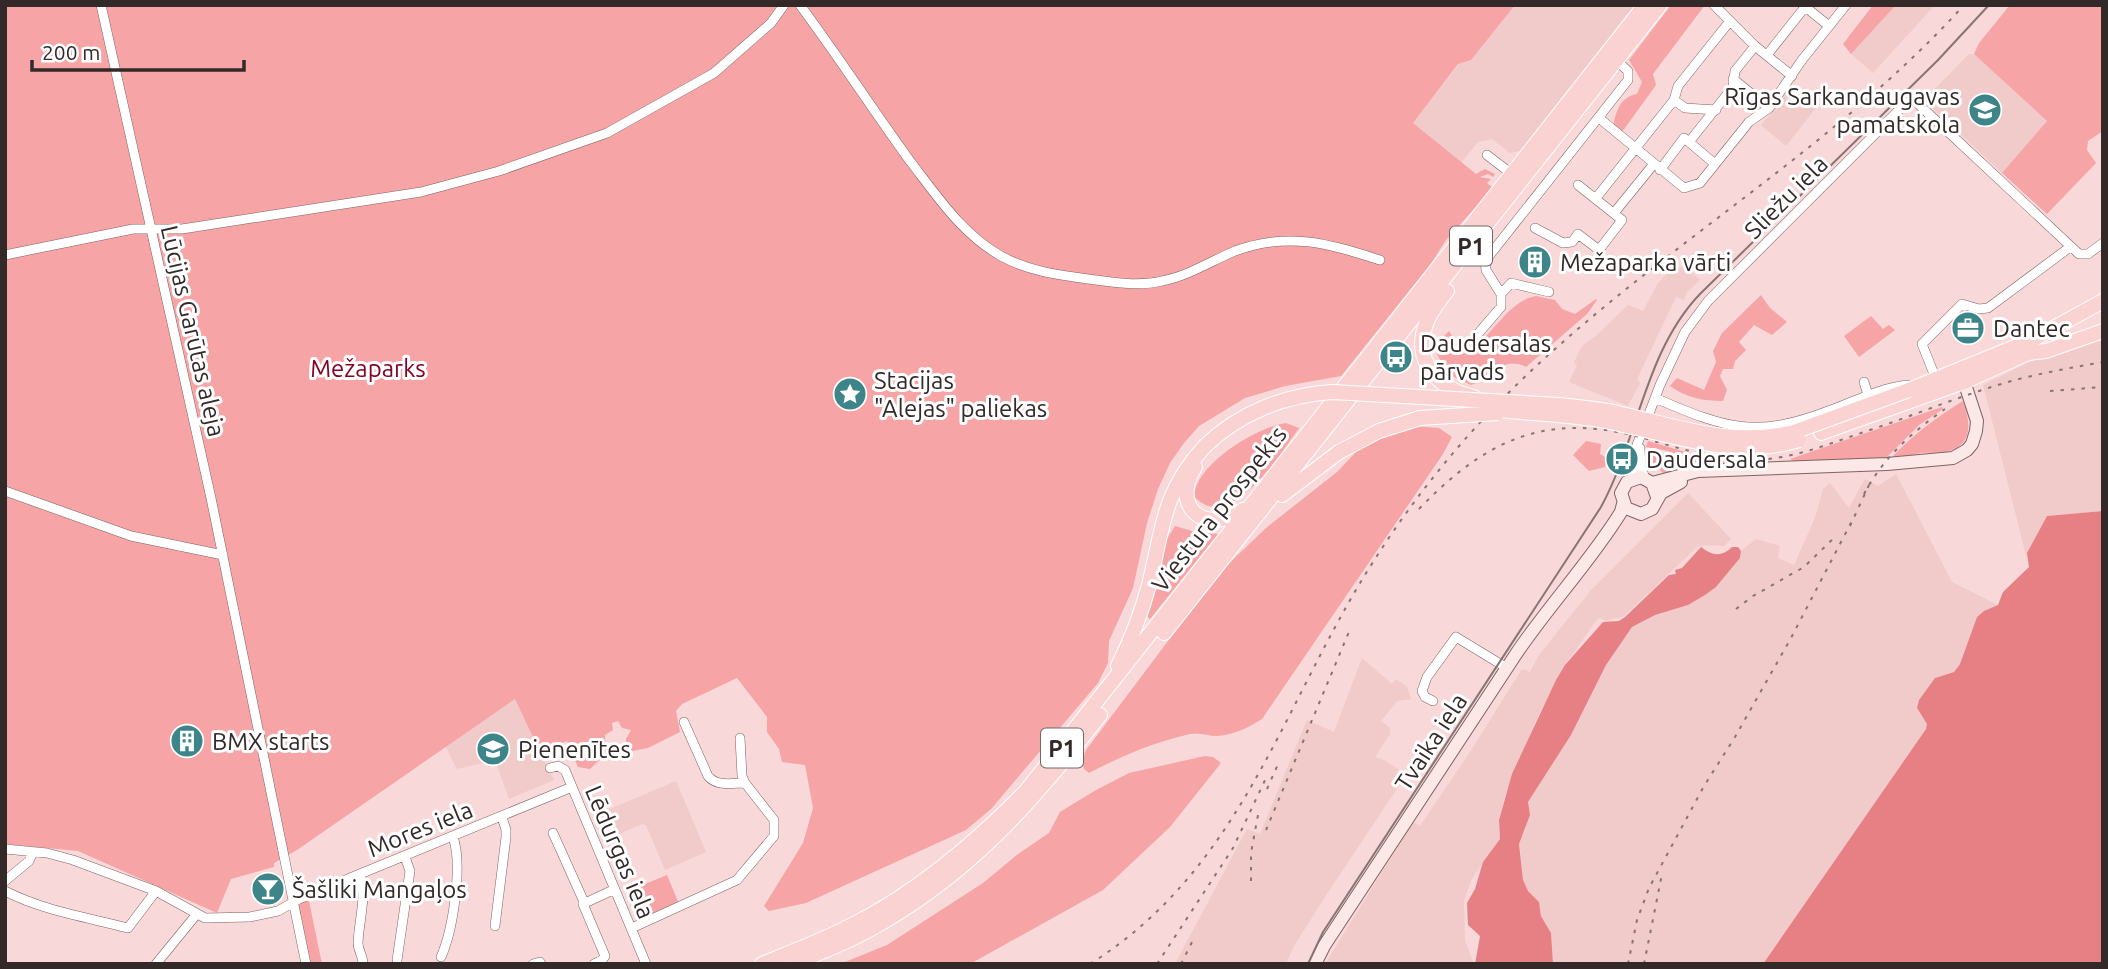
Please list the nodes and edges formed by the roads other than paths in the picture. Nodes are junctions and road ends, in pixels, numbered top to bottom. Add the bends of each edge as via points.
1 (101, 5) edge
2 (784, 5) edge
3 (800, 5) edge
4 (1645, 5) edge
5 (1660, 5) edge
6 (1714, 5) edge
7 (1846, 5) edge
8 (1804, 6) edge
9 (1730, 21) junction
10 (1829, 26) junction
11 (1755, 46) junction
12 (1767, 55) junction
13 (1617, 61) junction
14 (1792, 76) junction
15 (1733, 79) junction
16 (1674, 100) junction
17 (1769, 108) junction
18 (1716, 110) junction
19 (1599, 118) junction
20 (1689, 142) junction
21 (1635, 148) junction
22 (1487, 155) dead end
23 (1715, 164) junction
24 (1657, 167) junction
25 (1530, 170) junction
26 (1513, 175) junction
27 (1578, 185) dead end
28 (1596, 198) junction
29 (1614, 213) junction
30 (1535, 228) dead end
31 (150, 229) junction
32 (2103, 243) edge
33 (2070, 247) junction
34 (5, 255) edge
35 (1380, 260) dead end
36 (1549, 292) dead end
37 (1501, 294) junction
38 (2103, 301) edge
39 (2103, 331) edge
40 (1476, 336) dead end
41 (1962, 376) junction
42 (1936, 379) junction
43 (1864, 383) dead end
44 (1914, 392) junction
45 (1868, 395) junction
46 (1655, 398) junction
47 (1489, 401) junction
48 (1508, 412) junction
49 (1320, 426) junction
50 (1208, 449) junction
51 (1705, 472) junction
52 (1643, 480) junction
53 (5, 491) edge
54 (1657, 497) junction
55 (1256, 499) junction
56 (1628, 508) junction
57 (1244, 533) junction
58 (223, 555) junction
59 (1507, 668) junction
60 (1433, 701) dead end
61 (1094, 708) junction
62 (684, 722) dead end
63 (740, 738) dead end
64 (550, 768) dead end
65 (745, 783) junction
66 (572, 787) junction
67 (502, 817) junction
68 (553, 834) dead end
69 (453, 837) junction
70 (5, 849) edge
71 (33, 852) junction
72 (405, 857) junction
73 (360, 875) junction
74 (5, 881) edge
75 (615, 889) junction
76 (5, 891) edge
77 (156, 891) junction
78 (584, 902) junction
79 (293, 903) junction
80 (196, 915) junction
81 (495, 926) dead end
82 (632, 928) junction
83 (441, 957) dead end
84 (799, 957) edge
85 (397, 960) dead end
86 (156, 964) edge
87 (306, 964) edge
88 (362, 964) edge
89 (533, 964) edge
90 (541, 964) edge
91 (594, 964) edge
92 (646, 964) edge
93 (762, 964) edge
94 (1315, 964) edge

1 - 31 street, Lūcijas Garūtas aleja
2 - 31 street via 771,23 714,73 607,133 561,150 421,192 182,229
3 - 35 street via 949,212 976,239 1021,266 1139,285 1185,274 1258,244 1292,240 1328,244
4 - 26 main road, Viestura prospekts / P1
5 - 13 main road, Viestura prospekts / P1
6 - 9 street
7 - 10 street
8 - 10 street
8 - 12 street
9 - 11 street
9 - 16 street via 1678,86
10 - 14 street
11 - 12 street
11 - 15 street
12 - 14 street
13 - 19 street via 1629,77
13 - 25 main road, Viestura prospekts / P1
14 - 17 street
15 - 17 street
15 - 18 street via 1733,87
16 - 18 street via 1685,108
16 - 21 street
17 - 23 street via 1749,122
18 - 20 street
19 - 21 street
19 - 37 street via 1485,261
20 - 23 street
20 - 24 street via 1684,138
21 - 24 street
21 - 28 street
22 - 26 street
23 - 24 street via 1700,183 1684,188
24 - 29 street
25 - 47 main road, bridge via 1500,222 1425,324 1422,341 1428,368 1448,388
25 - 49 main road, Viestura prospekts / P1
26 - 49 main road, Viestura prospekts / P1
27 - 28 street
28 - 29 street
29 - 30 street via 1622,220 1599,250 1578,234 1572,242 1563,243
31 - 34 street
31 - 58 street, Lūcijas Garūtas aleja
32 - 33 street via 2083,255
33 - 42 street via 1988,308 1962,304 1930,334 1922,344
33 - 46 street, Sliežu iela via 1915,101 1907,102 1708,301 1685,332
36 - 37 street via 1511,283
37 - 40 street via 1501,307
38 - 41 main road
39 - 41 main road
41 - 42 main road
41 - 44 main road
41 - 51 street, Tvaika iela via 1976,431 1967,450 1953,458
42 - 44 main road
43 - 45 street
44 - 45 street via 1904,385
44 - 47 main road, bridge via 1818,425 1758,438 1704,434 1596,409
44 - 48 main road, bridge via 1778,446 1759,449 1711,446 1572,416
45 - 46 street via 1799,422 1756,429 1731,426
46 - 52 street, Sliežu iela via 1639,442
47 - 50 main road, bridge via 1312,393 1245,416
48 - 50 main road, bridge via 1307,401 1247,423
48 - 57 main road, bridge via 1420,418 1379,431 1293,485
49 - 55 main road, Viestura prospekts / P1
49 - 57 main road, Viestura prospekts / P1
50 - 55 main road via 1186,487 1197,515 1219,521
50 - 61 main road via 1187,466 1172,491 1136,629
51 - 52 street, Tvaika iela
51 - 54 street, Tvaika iela
52 - 54 street
52 - 56 street, Tvaika iela via 1622,490
53 - 58 street via 131,536
54 - 56 street, Tvaika iela via 1647,512
55 - 61 main road, Viestura prospekts / P1
56 - 59 street, Tvaika iela via 1547,609
57 - 84 main road, Viestura prospekts / P1 via 1044,786 999,834 905,908 855,937
58 - 79 street, Lūcijas Garūtas aleja
59 - 60 street via 1456,638 1427,677 1422,691
59 - 94 street, Tvaika iela
61 - 84 main road, Viestura prospekts / P1 via 1026,791 952,859 873,914
62 - 65 street via 712,781
63 - 65 street
64 - 66 street, Lēdurgas iela via 563,768
65 - 82 street via 774,820 772,841 737,880
66 - 67 street, Mores iela
66 - 75 street, Lēdurgas iela
67 - 69 street, Mores iela
67 - 81 street via 506,837
68 - 78 street
69 - 72 street, Mores iela
69 - 83 street via 458,857 449,940
70 - 71 street, Mores iela
71 - 74 street
71 - 77 street, Mores iela via 65,858
72 - 73 street, Mores iela
72 - 85 street via 410,871
73 - 79 street, Mores iela
73 - 88 street via 363,897 358,947
75 - 78 street
75 - 82 street, Lēdurgas iela
76 - 77 street via 73,916 128,928
77 - 80 street, Mores iela
78 - 91 street via 605,956
79 - 80 street, Mores iela via 250,917 216,920
79 - 87 street, Lūcijas Garūtas aleja
80 - 86 street
82 - 92 street, Lēdurgas iela
84 - 93 main road, Viestura prospekts / P1
89 - 90 street

